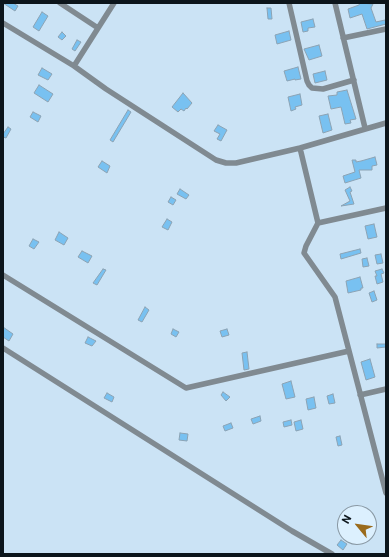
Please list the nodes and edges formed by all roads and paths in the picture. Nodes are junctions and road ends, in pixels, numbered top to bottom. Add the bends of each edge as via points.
1 (60, 3) edge
2 (114, 3) edge
3 (289, 3) edge
4 (335, 3) edge
5 (3, 23) edge
6 (98, 28) junction
7 (386, 29) edge
8 (343, 38) junction
9 (74, 66) junction
10 (354, 80) junction
11 (386, 123) edge
12 (365, 128) junction
13 (300, 148) junction
14 (386, 208) edge
15 (318, 223) junction
16 (3, 275) edge
17 (3, 348) edge
18 (349, 351) junction
19 (386, 388) edge
20 (360, 395) junction
21 (386, 493) edge
22 (332, 554) edge

1 - 6 street
2 - 6 street
3 - 10 street via 309,85 312,88 323,89
4 - 8 street
5 - 9 street
6 - 9 street
7 - 8 street
8 - 10 street
9 - 13 street via 216,160 236,163
10 - 12 street
11 - 12 street
12 - 13 street
13 - 15 street
14 - 15 street
15 - 18 street via 304,253 336,297
16 - 18 street via 186,388
17 - 22 street
18 - 20 street
19 - 20 street
20 - 21 street

